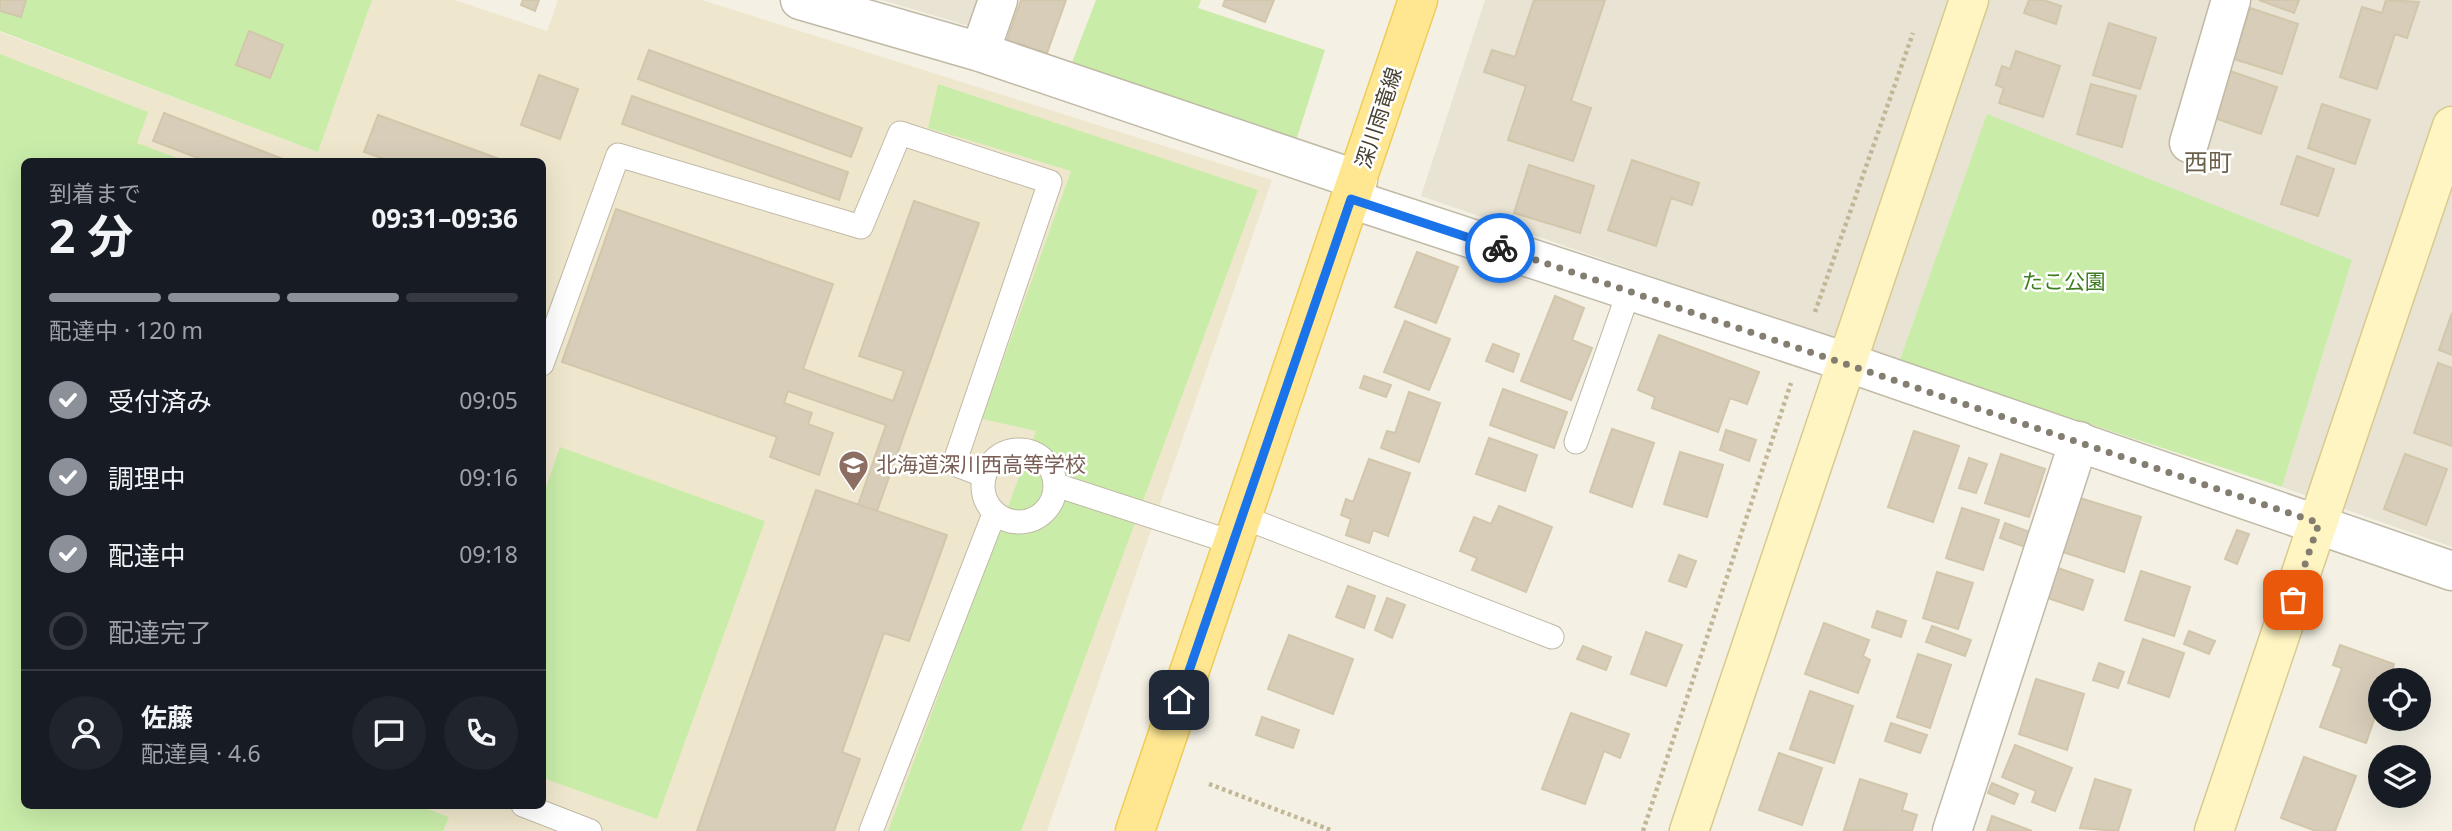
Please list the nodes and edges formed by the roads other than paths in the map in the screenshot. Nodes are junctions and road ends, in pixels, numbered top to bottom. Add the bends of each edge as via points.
1 (800, 0) edge
2 (998, 0) edge
3 (1418, 0) edge
4 (1969, 0) edge
5 (2231, 0) edge
6 (980, 52) junction
7 (2452, 126) edge
8 (2189, 143) dead end
9 (1355, 189) junction
10 (1629, 290) junction
11 (546, 353) edge
12 (1846, 362) junction
13 (2079, 441) junction
14 (1576, 442) dead end
15 (984, 475) junction
16 (1056, 485) junction
17 (995, 514) junction
18 (2319, 523) junction
19 (1235, 529) junction
20 (2452, 571) edge
21 (1552, 637) dead end
22 (533, 809) edge
23 (590, 831) edge
24 (871, 831) edge
25 (1135, 831) edge
26 (1689, 831) edge
27 (1952, 831) edge
28 (2214, 831) edge

1 - 6 street
2 - 6 street
3 - 9 main road, 深川雨竜線
4 - 12 street
5 - 8 street
6 - 9 street
7 - 18 street
9 - 10 street
9 - 19 main road, 深川雨竜線
10 - 12 street
10 - 14 lane
11 - 15 lane via 618,155 861,227 900,133 1050,182 954,464
12 - 13 street
12 - 26 street
13 - 18 street
13 - 27 street
15 - 16 lane via 995,458 1014,450 1034,453 1050,466
15 - 17 lane via 984,496
16 - 17 lane via 1050,506 1034,519 1013,523
16 - 19 lane
17 - 24 lane
18 - 20 street
18 - 28 street
19 - 21 lane
19 - 25 main road, 深川雨竜線
22 - 23 lane

